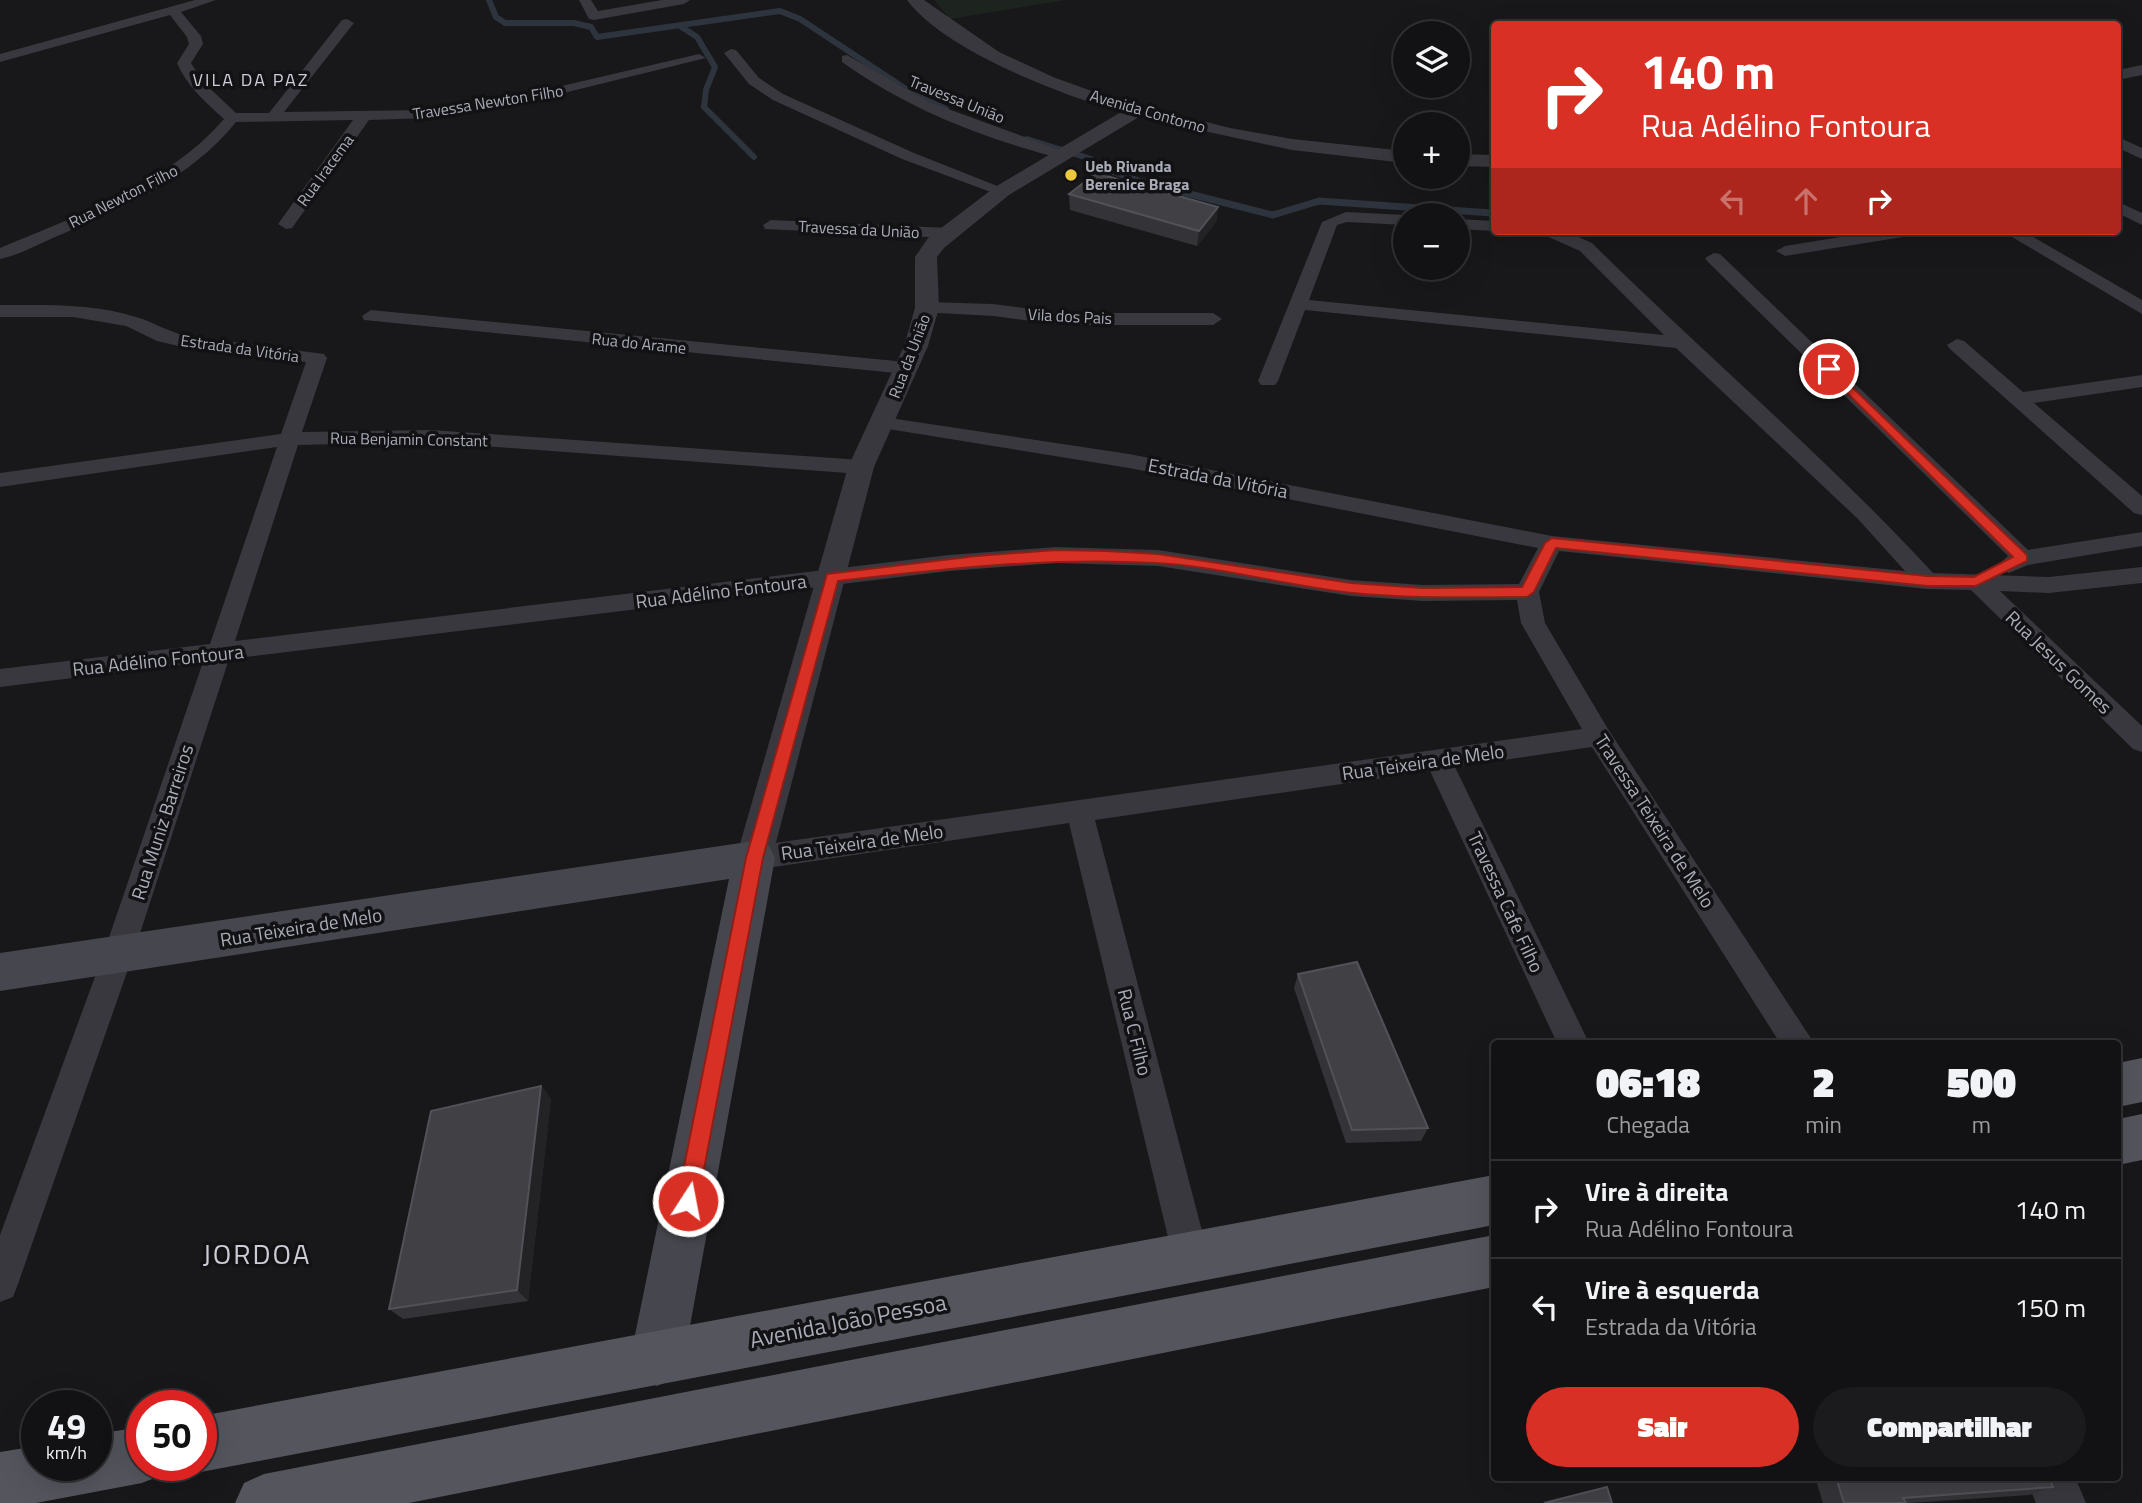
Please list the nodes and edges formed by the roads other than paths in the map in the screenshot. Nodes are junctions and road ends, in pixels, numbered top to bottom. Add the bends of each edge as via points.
1 (210, 0) edge
2 (585, 0) edge
3 (684, 0) edge
4 (915, 0) edge
5 (172, 9) junction
6 (594, 16) joint
7 (347, 23) dead end
8 (731, 53) dead end
9 (0, 58) edge
10 (699, 58) dead end
11 (847, 59) dead end
12 (2142, 70) edge
13 (2121, 74) edge
14 (1138, 110) junction
15 (273, 117) junction
16 (363, 117) junction
17 (232, 118) junction
18 (2121, 144) edge
19 (1068, 151) junction
20 (2142, 154) edge
21 (1393, 155) edge
22 (1470, 160) edge
23 (1491, 161) edge
24 (1002, 191) junction
25 (2121, 208) edge
26 (1393, 219) edge
27 (2142, 220) edge
28 (286, 224) dead end
29 (771, 225) dead end
30 (1470, 225) edge
31 (1491, 226) edge
32 (948, 233) junction
33 (1560, 235) edge
34 (1884, 235) edge
35 (2018, 235) edge
36 (1785, 251) dead end
37 (0, 254) edge
38 (1714, 258) dead end
39 (1298, 304) junction
40 (927, 308) junction
41 (2142, 308) edge
42 (0, 311) edge
43 (371, 316) dead end
44 (1213, 318) dead end
45 (1682, 342) junction
46 (1957, 345) dead end
47 (317, 358) joint
48 (906, 369) junction
49 (1268, 381) dead end
50 (2142, 381) edge
51 (2018, 399) junction
52 (883, 423) junction
53 (290, 439) junction
54 (861, 467) junction
55 (0, 480) edge
56 (2142, 508) edge
57 (2142, 539) edge
58 (1552, 543) junction
59 (2022, 558) junction
60 (2142, 575) edge
61 (832, 577) junction
62 (1927, 581) junction
63 (1976, 582) junction
64 (1527, 592) junction
65 (217, 654) junction
66 (0, 678) edge
67 (1599, 736) junction
68 (2142, 743) edge
69 (1438, 760) junction
70 (1079, 810) junction
71 (754, 858) junction
72 (118, 955) junction
73 (0, 972) edge
74 (1572, 1040) edge
75 (1796, 1040) edge
76 (2142, 1080) edge
77 (2121, 1084) edge
78 (2142, 1137) edge
79 (2121, 1141) edge
80 (1491, 1201) edge
81 (1190, 1254) junction
82 (1491, 1262) edge
83 (0, 1284) edge
84 (657, 1359) junction
85 (217, 1441) edge
86 (21, 1477) edge
87 (0, 1481) edge
88 (2052, 1481) edge
89 (264, 1503) edge
90 (2060, 1503) edge

1 - 5 street
2 - 6 street
3 - 6 street
4 - 14 street, Avenida Contorno via 978,48 1015,67
5 - 9 street
5 - 17 street via 196,44 184,63 186,71
7 - 15 street
8 - 24 street via 754,81 778,97 908,156
10 - 16 street, Travessa Newton Filho via 523,99 429,114
11 - 19 street, Travessa União via 888,90 938,113
12 - 13 street
14 - 19 street, Rua da União
14 - 21 street, Avenida Contorno via 1239,135
15 - 16 street, Travessa Newton Filho
15 - 17 street, Travessa Newton Filho
16 - 28 street, Rua Iracema
17 - 37 street, Rua Newton Filho via 209,147 160,180
18 - 20 street
19 - 24 street, Rua da União
22 - 23 street
24 - 32 street, Rua da União
25 - 27 street
26 - 39 street via 1346,217 1330,222
29 - 32 street, Travessa da União
30 - 31 street
32 - 40 street, Rua da União via 926,257
33 - 45 street via 1586,247
34 - 36 street
35 - 41 street
38 - 59 street
39 - 45 street
39 - 49 street
40 - 44 street, Vila dos Pais via 1063,319
40 - 48 street, Rua da União
42 - 47 street, Estrada da Vitória via 73,312 131,321 187,342
43 - 48 street, Rua do Arame
45 - 62 street via 1866,514
46 - 51 street
47 - 53 street, Rua Muniz Barreiros
48 - 52 street, Rua da União
50 - 51 street
51 - 56 street
52 - 54 street, Rua da União
52 - 58 street, Estrada da Vitória via 1129,461
53 - 54 street, Rua Benjamin Constant via 431,436
53 - 55 street, Rua Benjamin Constant
53 - 65 street, Rua Muniz Barreiros
54 - 61 street, Rua da União
57 - 59 street, Estrada da Vitória
58 - 62 street, Estrada da Vitória
58 - 64 street
59 - 63 street, Estrada da Vitória
60 - 63 street, Estrada da Vitória via 2049,586
61 - 64 street, Rua Adélino Fontoura via 962,562 1106,556 1158,558 1351,588
61 - 65 street, Rua Adélino Fontoura
61 - 71 street, Rua da União
62 - 63 street, Estrada da Vitória
63 - 68 street, Rua Jesus Gomes
64 - 67 street, Travessa Teixeira de Melo via 1533,623
65 - 66 street, Rua Adélino Fontoura
65 - 72 street, Rua Muniz Barreiros
67 - 69 street, Rua Teixeira de Melo
67 - 75 street, Travessa Teixeira de Melo
69 - 70 street, Rua Teixeira de Melo
69 - 74 street, Travessa Cafe Filho
70 - 71 street, Rua Teixeira de Melo
70 - 81 street, Rua C Filho
71 - 72 main road, Rua Teixeira de Melo
71 - 84 main road
72 - 73 main road, Rua Teixeira de Melo
72 - 83 street, Rua Muniz Barreiros
76 - 77 main road
78 - 79 main road
80 - 81 main road, Avenida João Pessoa
81 - 84 main road, Avenida João Pessoa
82 - 89 main road
84 - 85 main road, Avenida João Pessoa
86 - 87 main road
88 - 90 street

